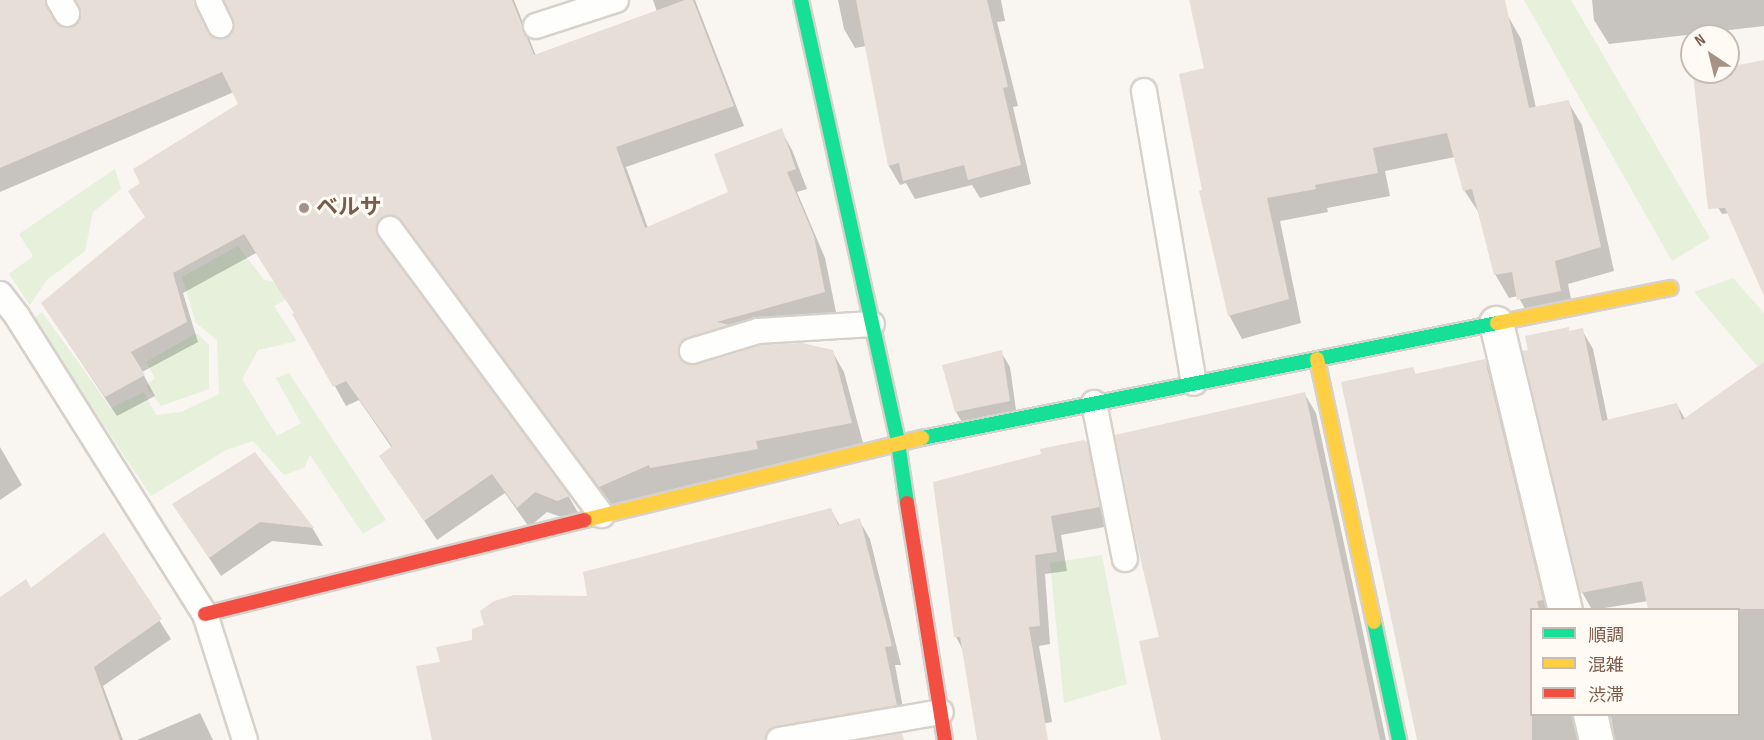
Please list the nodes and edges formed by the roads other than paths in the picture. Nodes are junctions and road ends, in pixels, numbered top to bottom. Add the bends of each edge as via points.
1 (208, 0) edge
2 (616, 0) edge
3 (801, 0) edge
4 (571, 7) edge
5 (220, 25) dead end
6 (536, 26) dead end
7 (1144, 91) dead end
8 (390, 229) dead end
9 (1670, 288) dead end
10 (0, 294) edge
11 (1496, 323) junction
12 (872, 324) junction
13 (692, 351) dead end
14 (1317, 359) junction
15 (1194, 383) junction
16 (1094, 404) junction
17 (898, 443) junction
18 (602, 515) junction
19 (1125, 560) dead end
20 (1564, 608) edge
21 (205, 614) junction
22 (941, 712) junction
23 (1590, 716) edge
24 (245, 740) edge
25 (779, 740) edge
26 (945, 740) edge
27 (1399, 740) edge
28 (1596, 740) edge

1 - 5 lane
2 - 4 lane
3 - 12 street
4 - 6 lane
7 - 15 lane
8 - 18 lane
9 - 11 street
10 - 21 lane
11 - 14 street
11 - 20 street
12 - 13 lane via 758,331
12 - 17 street
14 - 15 street
14 - 27 street
15 - 16 street
16 - 17 street
16 - 19 lane
17 - 18 street
17 - 22 street
18 - 21 street
21 - 24 lane
22 - 25 lane
22 - 26 street
23 - 28 street

